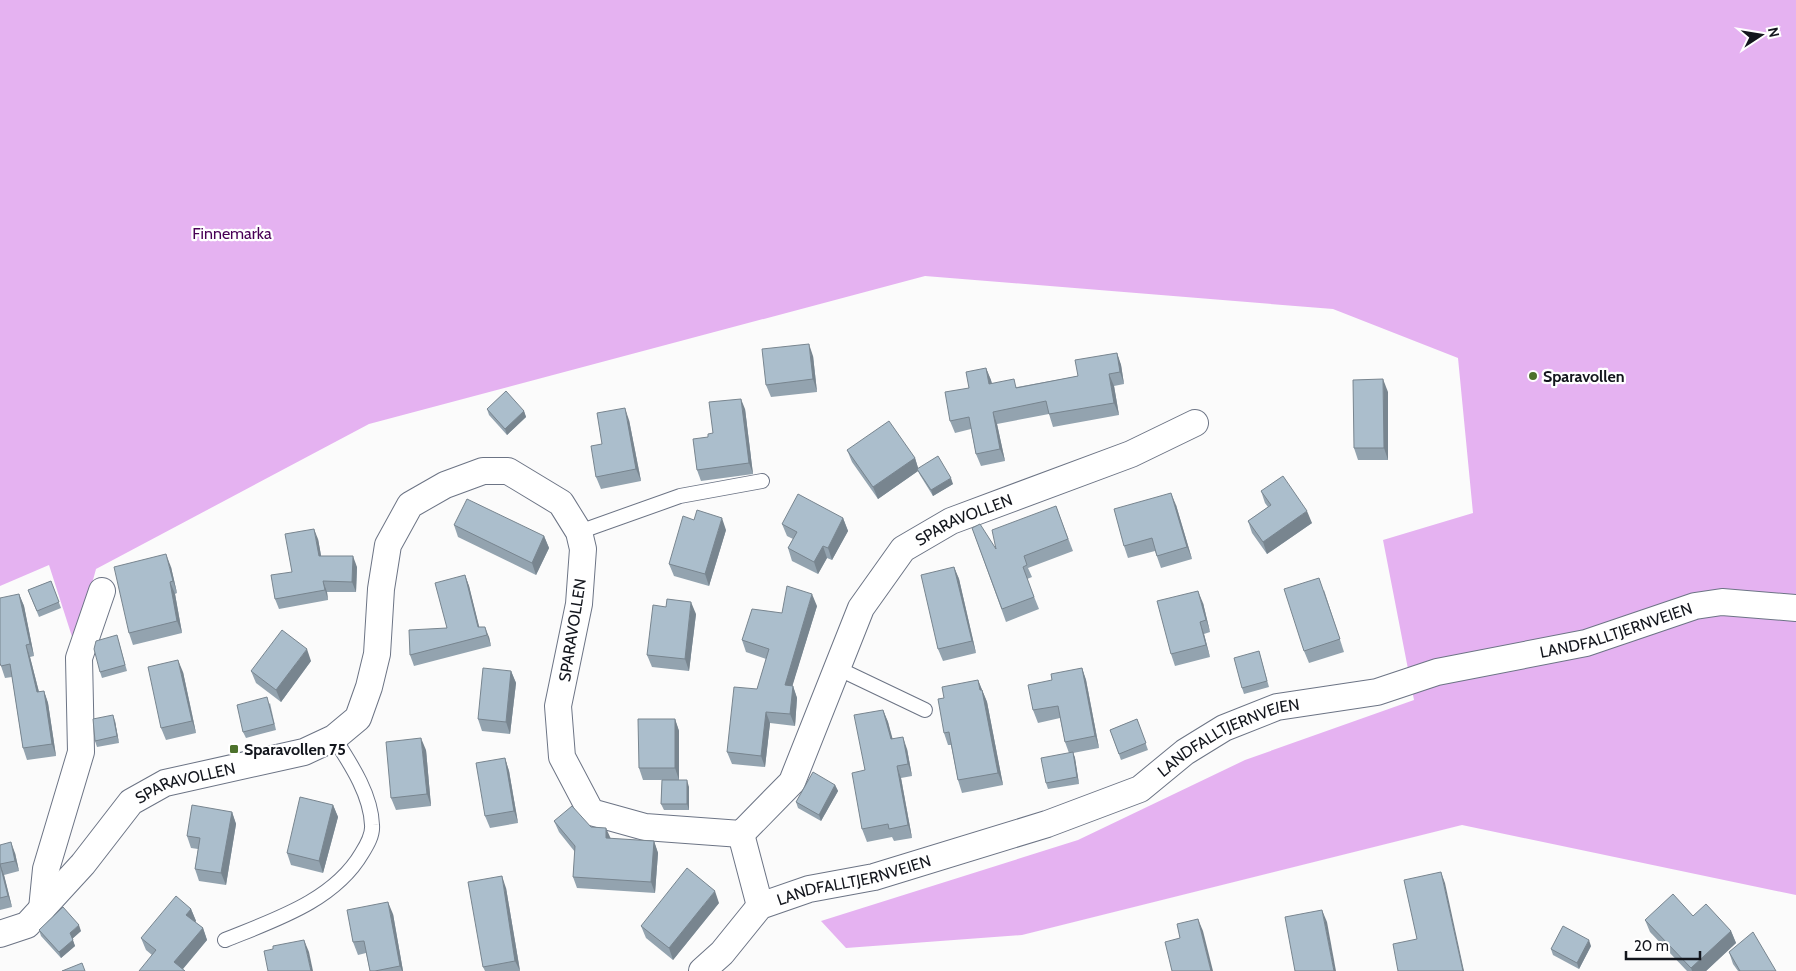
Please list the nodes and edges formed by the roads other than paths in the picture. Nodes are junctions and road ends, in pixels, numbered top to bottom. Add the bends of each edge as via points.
1 (1195, 423) dead end
2 (762, 481) dead end
3 (579, 532) junction
4 (102, 591) dead end
5 (1796, 608) edge
6 (837, 668) junction
7 (925, 710) dead end
8 (334, 738) junction
9 (742, 834) junction
10 (760, 906) junction
11 (42, 909) junction
12 (0, 934) edge
13 (225, 940) dead end
14 (702, 971) edge

1 - 6 street, SPARAVOLLEN via 1131,454 951,521 904,548 860,608
2 - 3 lane via 680,496
3 - 8 street, SPARAVOLLEN via 561,503 508,471 483,471 445,484 410,505 388,545 381,589 377,654 369,687 358,718
3 - 9 street, SPARAVOLLEN via 583,549 579,604 558,706 562,757 582,796 591,812 645,827
4 - 11 street via 79,658 81,752 46,869
5 - 10 street, LANDFALLTJERNVEIEN via 1722,602 1695,606 1586,643 1436,672 1377,692 1277,708 1224,728 1185,752 1140,789 1038,827 874,877 809,889
6 - 7 lane
6 - 9 street, SPARAVOLLEN via 792,782
8 - 11 street, SPARAVOLLEN via 304,752 165,783 139,797 131,802 83,864
8 - 13 lane via 359,779 370,810 372,826 367,844 346,876 327,891 278,919
9 - 10 street
10 - 14 street, LANDFALLTJERNVEIEN via 722,953
11 - 12 street, SPARAVOLLEN via 27,926

